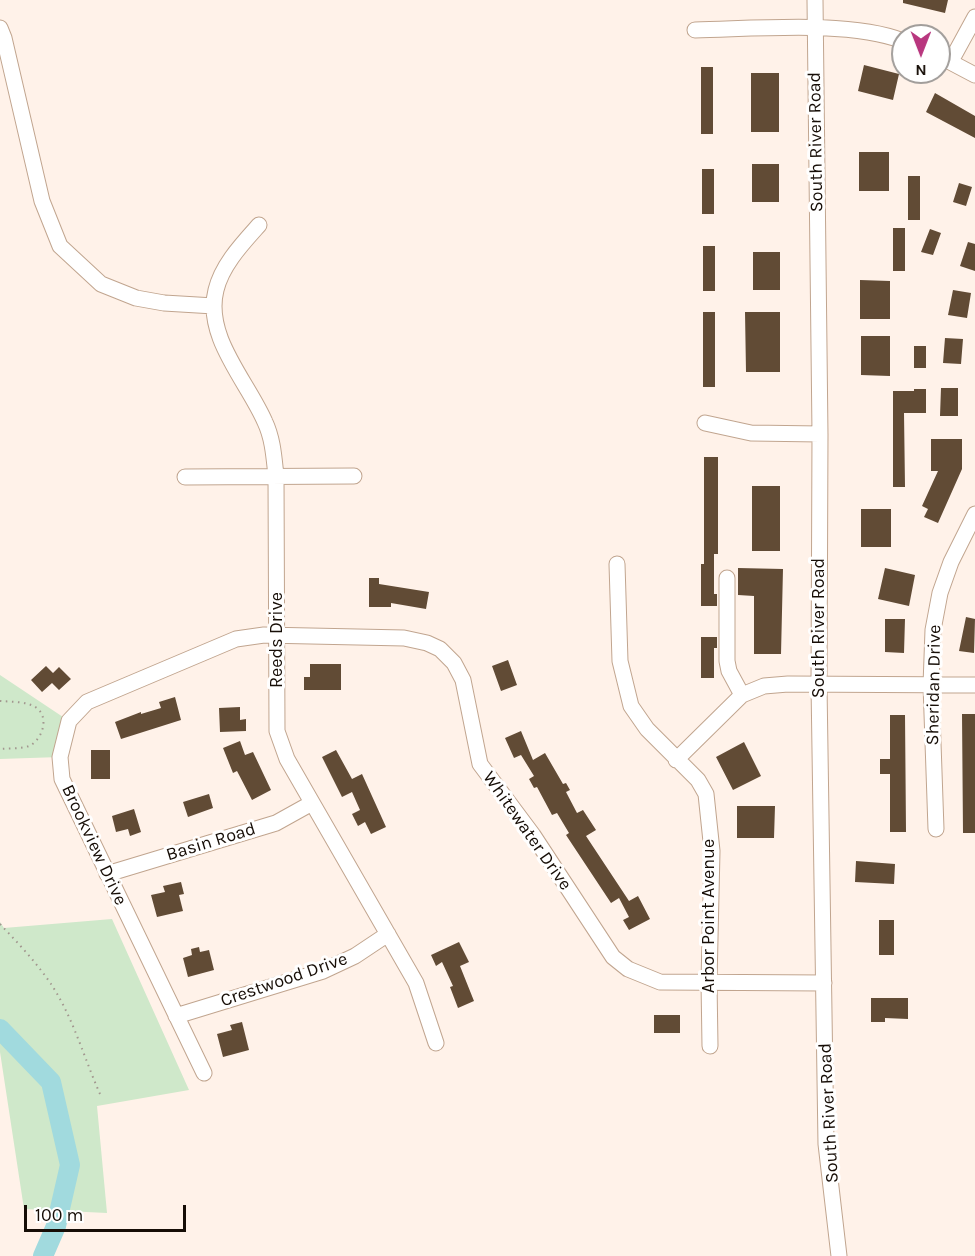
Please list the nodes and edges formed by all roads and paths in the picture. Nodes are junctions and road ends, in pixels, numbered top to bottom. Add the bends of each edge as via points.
1 (815, 0) edge
2 (975, 17) edge
3 (0, 28) edge
4 (815, 28) junction
5 (695, 30) dead end
6 (891, 38) edge
7 (951, 50) edge
8 (951, 61) edge
9 (975, 75) edge
10 (259, 225) dead end
11 (214, 306) junction
12 (705, 423) dead end
13 (820, 434) junction
14 (276, 476) junction
15 (354, 476) dead end
16 (185, 477) dead end
17 (975, 514) edge
18 (617, 564) dead end
19 (727, 579) dead end
20 (277, 635) junction
21 (819, 685) junction
22 (931, 685) junction
23 (975, 685) edge
24 (742, 696) junction
25 (0, 700) edge
26 (0, 749) edge
27 (676, 760) junction
28 (312, 803) junction
29 (936, 829) dead end
30 (107, 874) junction
31 (0, 924) edge
32 (388, 934) junction
33 (709, 982) junction
34 (824, 983) junction
35 (176, 1016) junction
36 (436, 1043) dead end
37 (710, 1046) dead end
38 (204, 1073) dead end
39 (100, 1094) dead end
40 (839, 1255) edge

1 - 4 street, South River Road
2 - 7 street
3 - 11 street via 42,201 60,246 101,284 136,298
4 - 5 street
4 - 6 street via 860,31
4 - 13 street, South River Road
8 - 9 street
10 - 11 street, Reeds Drive via 222,275
11 - 14 street, Reeds Drive via 220,338 265,422 273,445
12 - 13 street via 751,433
13 - 21 street, South River Road
14 - 15 street
14 - 16 street
14 - 20 street, Reeds Drive
17 - 22 street, Sheridan Drive via 940,592 933,630
18 - 27 street, Arbor Point Avenue via 620,661 631,706
19 - 24 street via 729,671
20 - 28 street, Reeds Drive via 277,731 287,759
20 - 30 street, Brookview Drive via 236,639 87,702 69,721 60,757 62,779
20 - 33 street, Whitewater Drive via 404,638 440,649 463,680 480,764 533,835 613,957 628,969 660,982
21 - 22 street
21 - 24 street via 764,686
21 - 34 street, South River Road
22 - 23 street
22 - 29 street, Sheridan Drive
24 - 27 street
25 - 26 path via 39,710 43,730 28,746
27 - 33 street, Arbor Point Avenue via 698,780 706,794 712,851
28 - 30 street, Basin Road via 276,823
28 - 32 street, Reeds Drive
30 - 35 street, Brookview Drive
31 - 39 path via 51,985 73,1026
32 - 35 street, Crestwood Drive via 323,971
32 - 36 street, Reeds Drive via 416,983
33 - 34 street, Whitewater Drive
33 - 37 street, Arbor Point Avenue
34 - 40 street, South River Road via 826,1144
35 - 38 street, Brookview Drive

